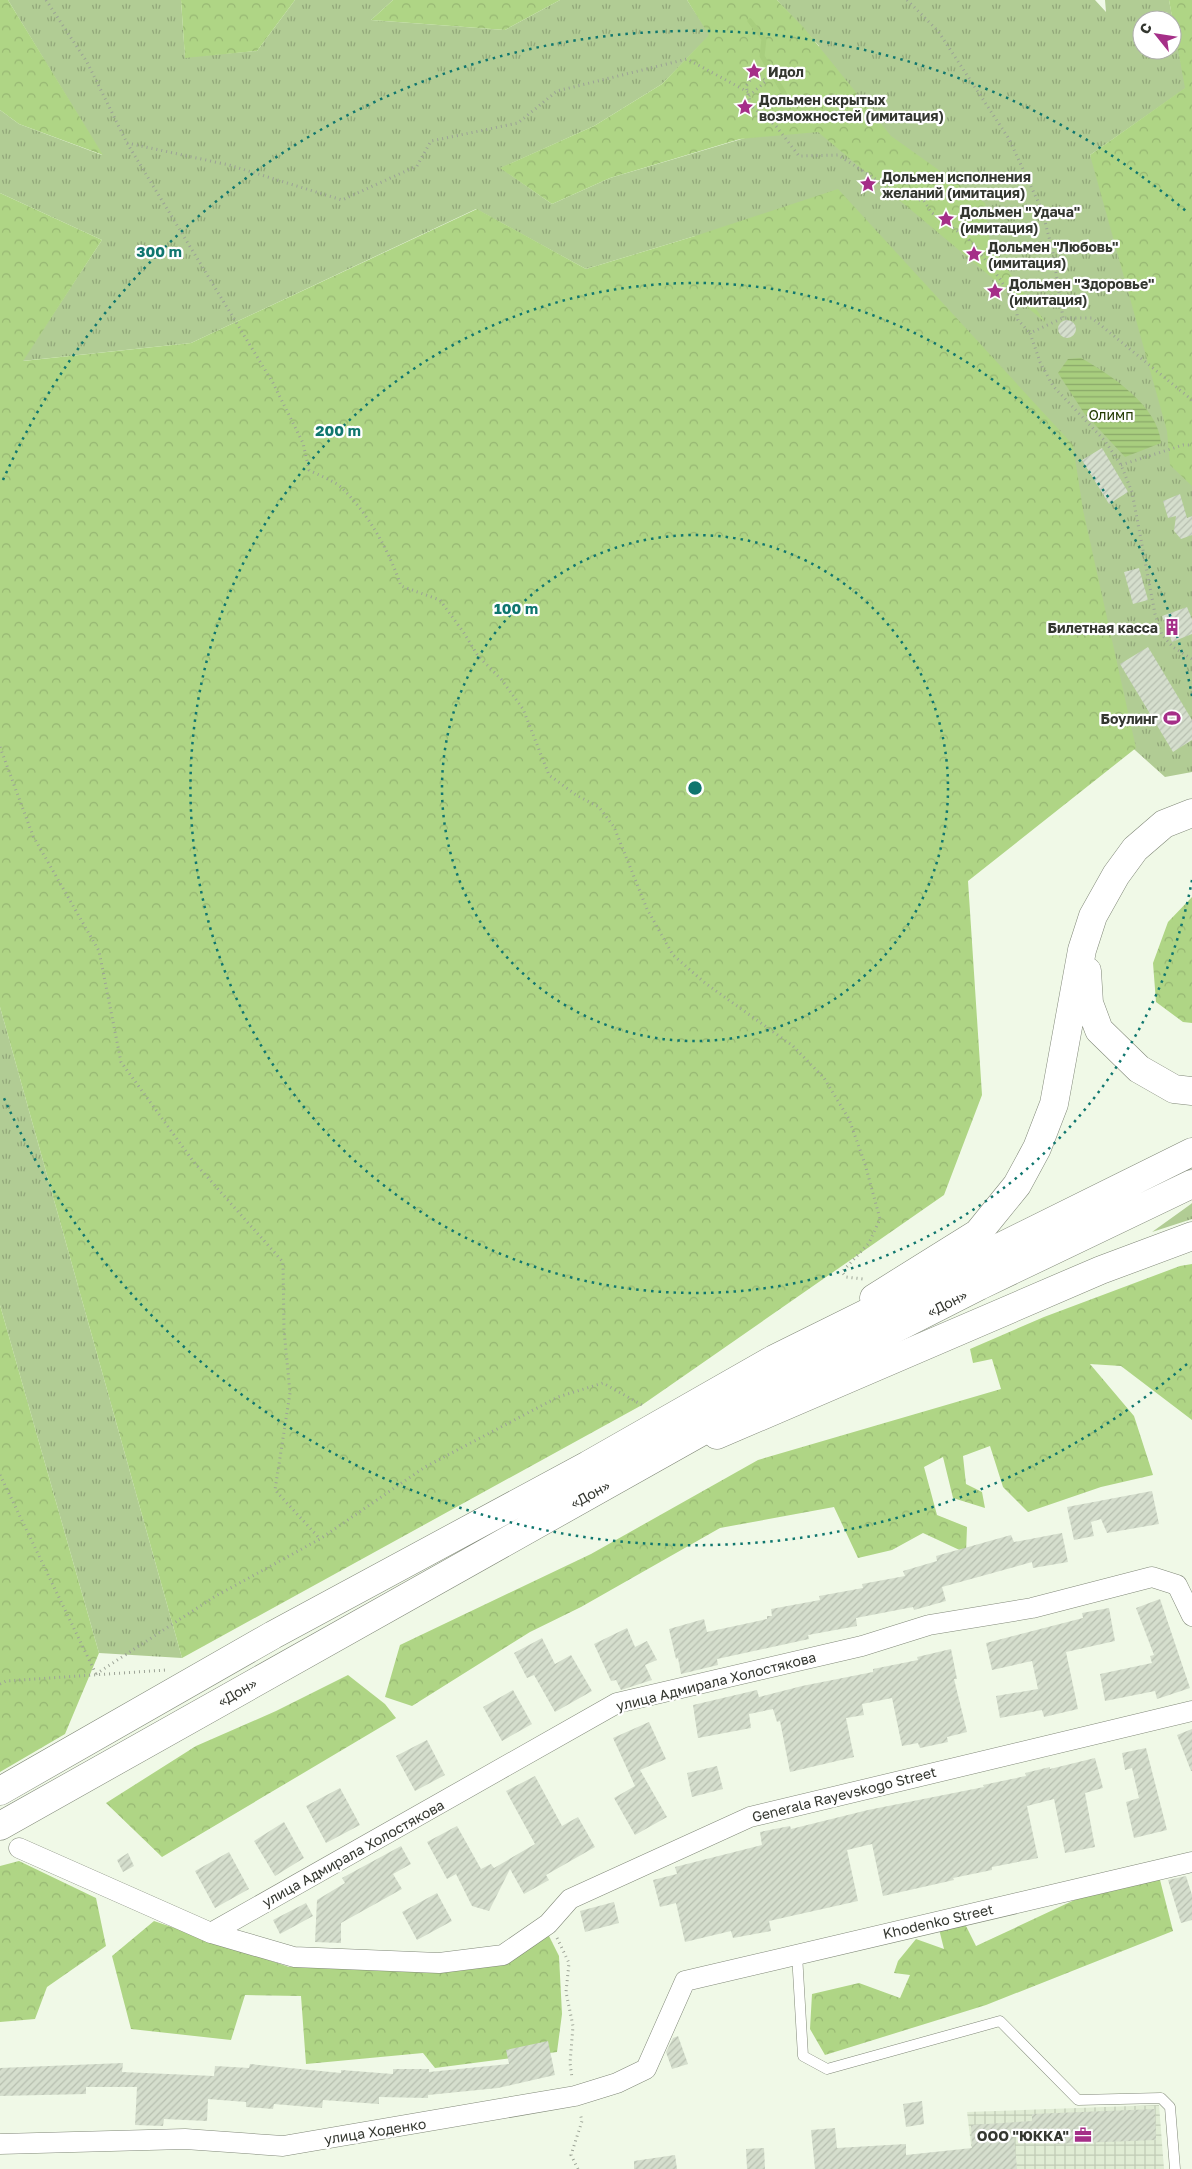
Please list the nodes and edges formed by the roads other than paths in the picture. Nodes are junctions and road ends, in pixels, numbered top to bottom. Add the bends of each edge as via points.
1 (1192, 813) edge
2 (1116, 875) junction
3 (1192, 1091) edge
4 (1192, 1152) edge
5 (1192, 1184) edge
6 (1192, 1236) edge
7 (774, 1359) junction
8 (604, 1486) junction
9 (1192, 1616) edge
10 (1192, 1711) edge
11 (0, 1791) edge
12 (0, 1826) edge
13 (19, 1848) dead end
14 (1192, 1862) edge
15 (211, 1933) junction
16 (797, 1954) junction
17 (575, 2096) joint
18 (0, 2144) edge
19 (1174, 2169) edge

1 - 2 main road via 1164,824 1135,849
2 - 3 main road via 1090,938 1087,969 1089,1003 1099,1030 1139,1069 1174,1088
2 - 7 main road via 1093,916 1082,950 1054,1104 1037,1148 1017,1185 978,1233
4 - 7 main road, «Дон»
5 - 8 main road, «Дон» via 979,1286 788,1383
6 - 8 main road via 1065,1286 747,1421
7 - 11 main road, «Дон» via 588,1465 273,1635
8 - 12 main road, «Дон»
9 - 15 street, улица Адмирала Холостякова via 1176,1586 1152,1577 1032,1608 929,1625 862,1646 617,1703
10 - 15 street, Generala Rayevskogo Street via 750,1817 570,1899 548,1924 503,1955 439,1963 294,1957
13 - 15 street, Generala Rayevskogo Street
14 - 16 street, Khodenko Street
16 - 17 street, Khodenko Street via 685,1981 646,2069 617,2083
16 - 19 lane via 803,2056 827,2069 1000,2021 1078,2100 1161,2098 1170,2107
17 - 18 street, улица Ходенко via 283,2146 185,2139

